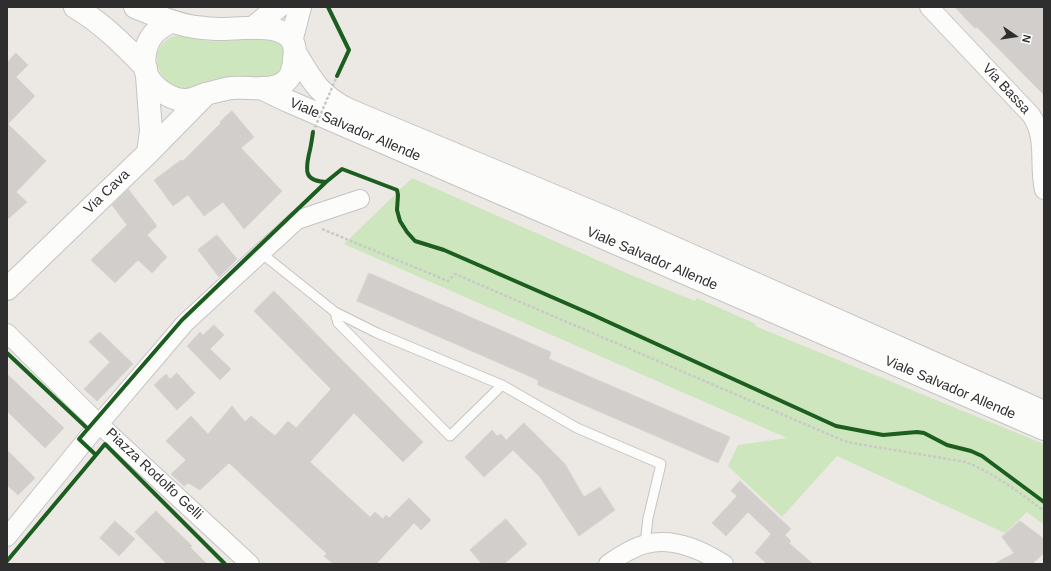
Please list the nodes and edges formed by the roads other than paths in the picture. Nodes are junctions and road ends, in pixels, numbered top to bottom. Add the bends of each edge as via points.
1 (75, 7) edge
2 (135, 7) edge
3 (278, 7) edge
4 (300, 7) edge
5 (928, 7) edge
6 (171, 22) junction
7 (253, 28) junction
8 (294, 46) junction
9 (146, 72) junction
10 (261, 88) junction
11 (206, 94) junction
12 (1042, 128) edge
13 (148, 153) junction
14 (1044, 190) edge
15 (360, 199) dead end
16 (261, 253) junction
17 (16, 274) edge
18 (7, 290) edge
19 (335, 312) junction
20 (7, 333) edge
21 (502, 385) junction
22 (1044, 412) edge
23 (100, 424) junction
24 (1044, 429) edge
25 (7, 537) edge
26 (646, 544) junction
27 (250, 564) edge
28 (608, 564) edge
29 (724, 564) edge

1 - 9 main road via 118,39
2 - 6 main road
3 - 7 main road
4 - 8 main road
5 - 12 street, Via Bassa
6 - 7 main road via 218,29
6 - 9 main road via 156,31 150,40 144,59
7 - 8 main road via 271,28 287,34
8 - 10 main road via 290,75 286,81 273,87
8 - 22 main road, Viale Salvador Allende via 320,91 349,110 616,222
9 - 11 main road via 156,87 174,98 185,100
9 - 13 main road via 151,131
10 - 11 main road via 233,88
10 - 24 main road, Viale Salvador Allende
11 - 13 main road, Via Cava
12 - 14 street, Via Bassa
13 - 17 main road, Via Cava
15 - 16 street via 297,220
16 - 19 lane
16 - 23 street via 185,323
17 - 18 main road, Via Cava
19 - 21 lane via 377,333
19 - 21 lane via 338,322 450,436
20 - 23 street, Piazza Rodolfo Gelli
21 - 26 lane via 577,428 661,464 648,518
23 - 25 street
23 - 27 street, Piazza Rodolfo Gelli
26 - 28 street
26 - 29 street via 667,542 691,548

